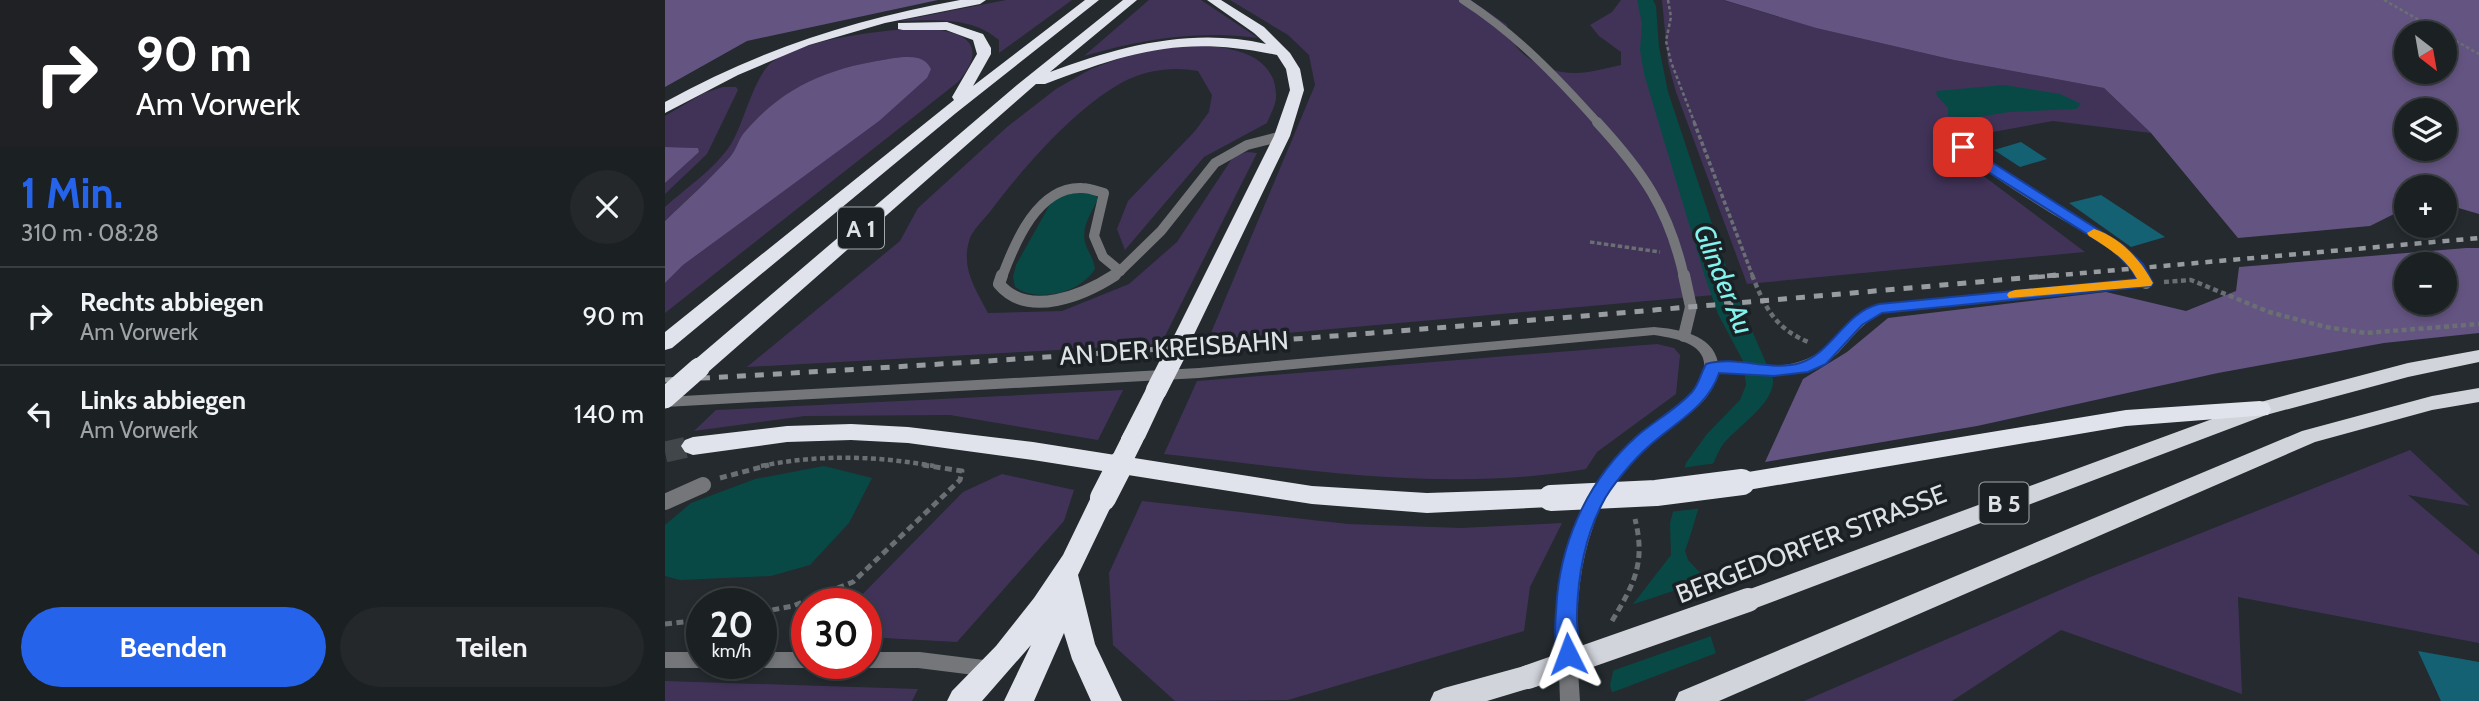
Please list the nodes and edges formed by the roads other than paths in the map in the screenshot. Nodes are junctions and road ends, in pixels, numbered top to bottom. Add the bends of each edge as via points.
1 (980, 0) edge
2 (1093, 0) edge
3 (1131, 0) edge
4 (1213, 0) edge
5 (1463, 0) edge
6 (811, 41) junction
7 (1283, 53) junction
8 (1022, 88) junction
9 (665, 108) edge
10 (951, 110) junction
11 (1282, 136) junction
12 (1963, 147) dead end
13 (1679, 254) joint
14 (1121, 272) junction
15 (2146, 283) joint
16 (1684, 336) junction
17 (665, 343) edge
18 (2479, 356) edge
19 (1712, 368) junction
20 (2479, 395) edge
21 (665, 400) edge
22 (2260, 408) junction
23 (693, 446) tunnel mouth
24 (703, 485) road end
25 (665, 502) edge
26 (1068, 570) junction
27 (665, 660) edge
28 (686, 660) edge
29 (882, 660) edge
30 (995, 670) junction
31 (962, 701) edge
32 (1019, 701) edge
33 (1107, 701) edge
34 (1444, 701) edge
35 (1570, 701) edge
36 (1689, 701) edge

1 - 6 highway via 877,21
2 - 10 highway, A 1
3 - 8 highway, A 1
4 - 7 highway via 1259,30
5 - 13 lane via 1541,60 1626,154 1655,194
6 - 9 highway via 751,64
6 - 10 highway via 894,26 931,25 969,32 981,42 983,54
7 - 8 highway via 1249,42 1175,40 1125,50
7 - 11 highway via 1293,69 1297,90
8 - 21 highway, A 1, bridge
10 - 17 highway, A 1
11 - 14 lane via 1256,140 1215,163
11 - 26 highway, bridge
12 - 15 lane via 2119,248
13 - 16 lane via 1691,307
14 - 14 lane via 1047,301 1022,302 1008,296 999,284 1019,236 1041,205 1063,191 1081,188 1104,194 1093,239 1110,266
15 - 19 street via 1879,309 1856,322 1832,351 1802,369
16 - 19 street via 1700,345
16 - 21 street, AN DER KREISBAHN via 1654,331 1199,373
18 - 22 highway, BERGEDORFER STRASSE / B 5
19 - 35 street via 1697,397 1641,442 1595,499 1569,577
20 - 36 highway, B 5 via 2309,436
22 - 23 highway, bridge via 2126,418 1656,493 1427,503 1312,495 897,434 787,435
22 - 34 highway, BERGEDORFER STRASSE / B 5, bridge via 1748,600 1528,677
24 - 25 lane
26 - 30 highway
26 - 32 highway via 1047,642
26 - 33 highway via 1072,610 1094,680
27 - 28 lane
29 - 30 lane
30 - 31 highway

